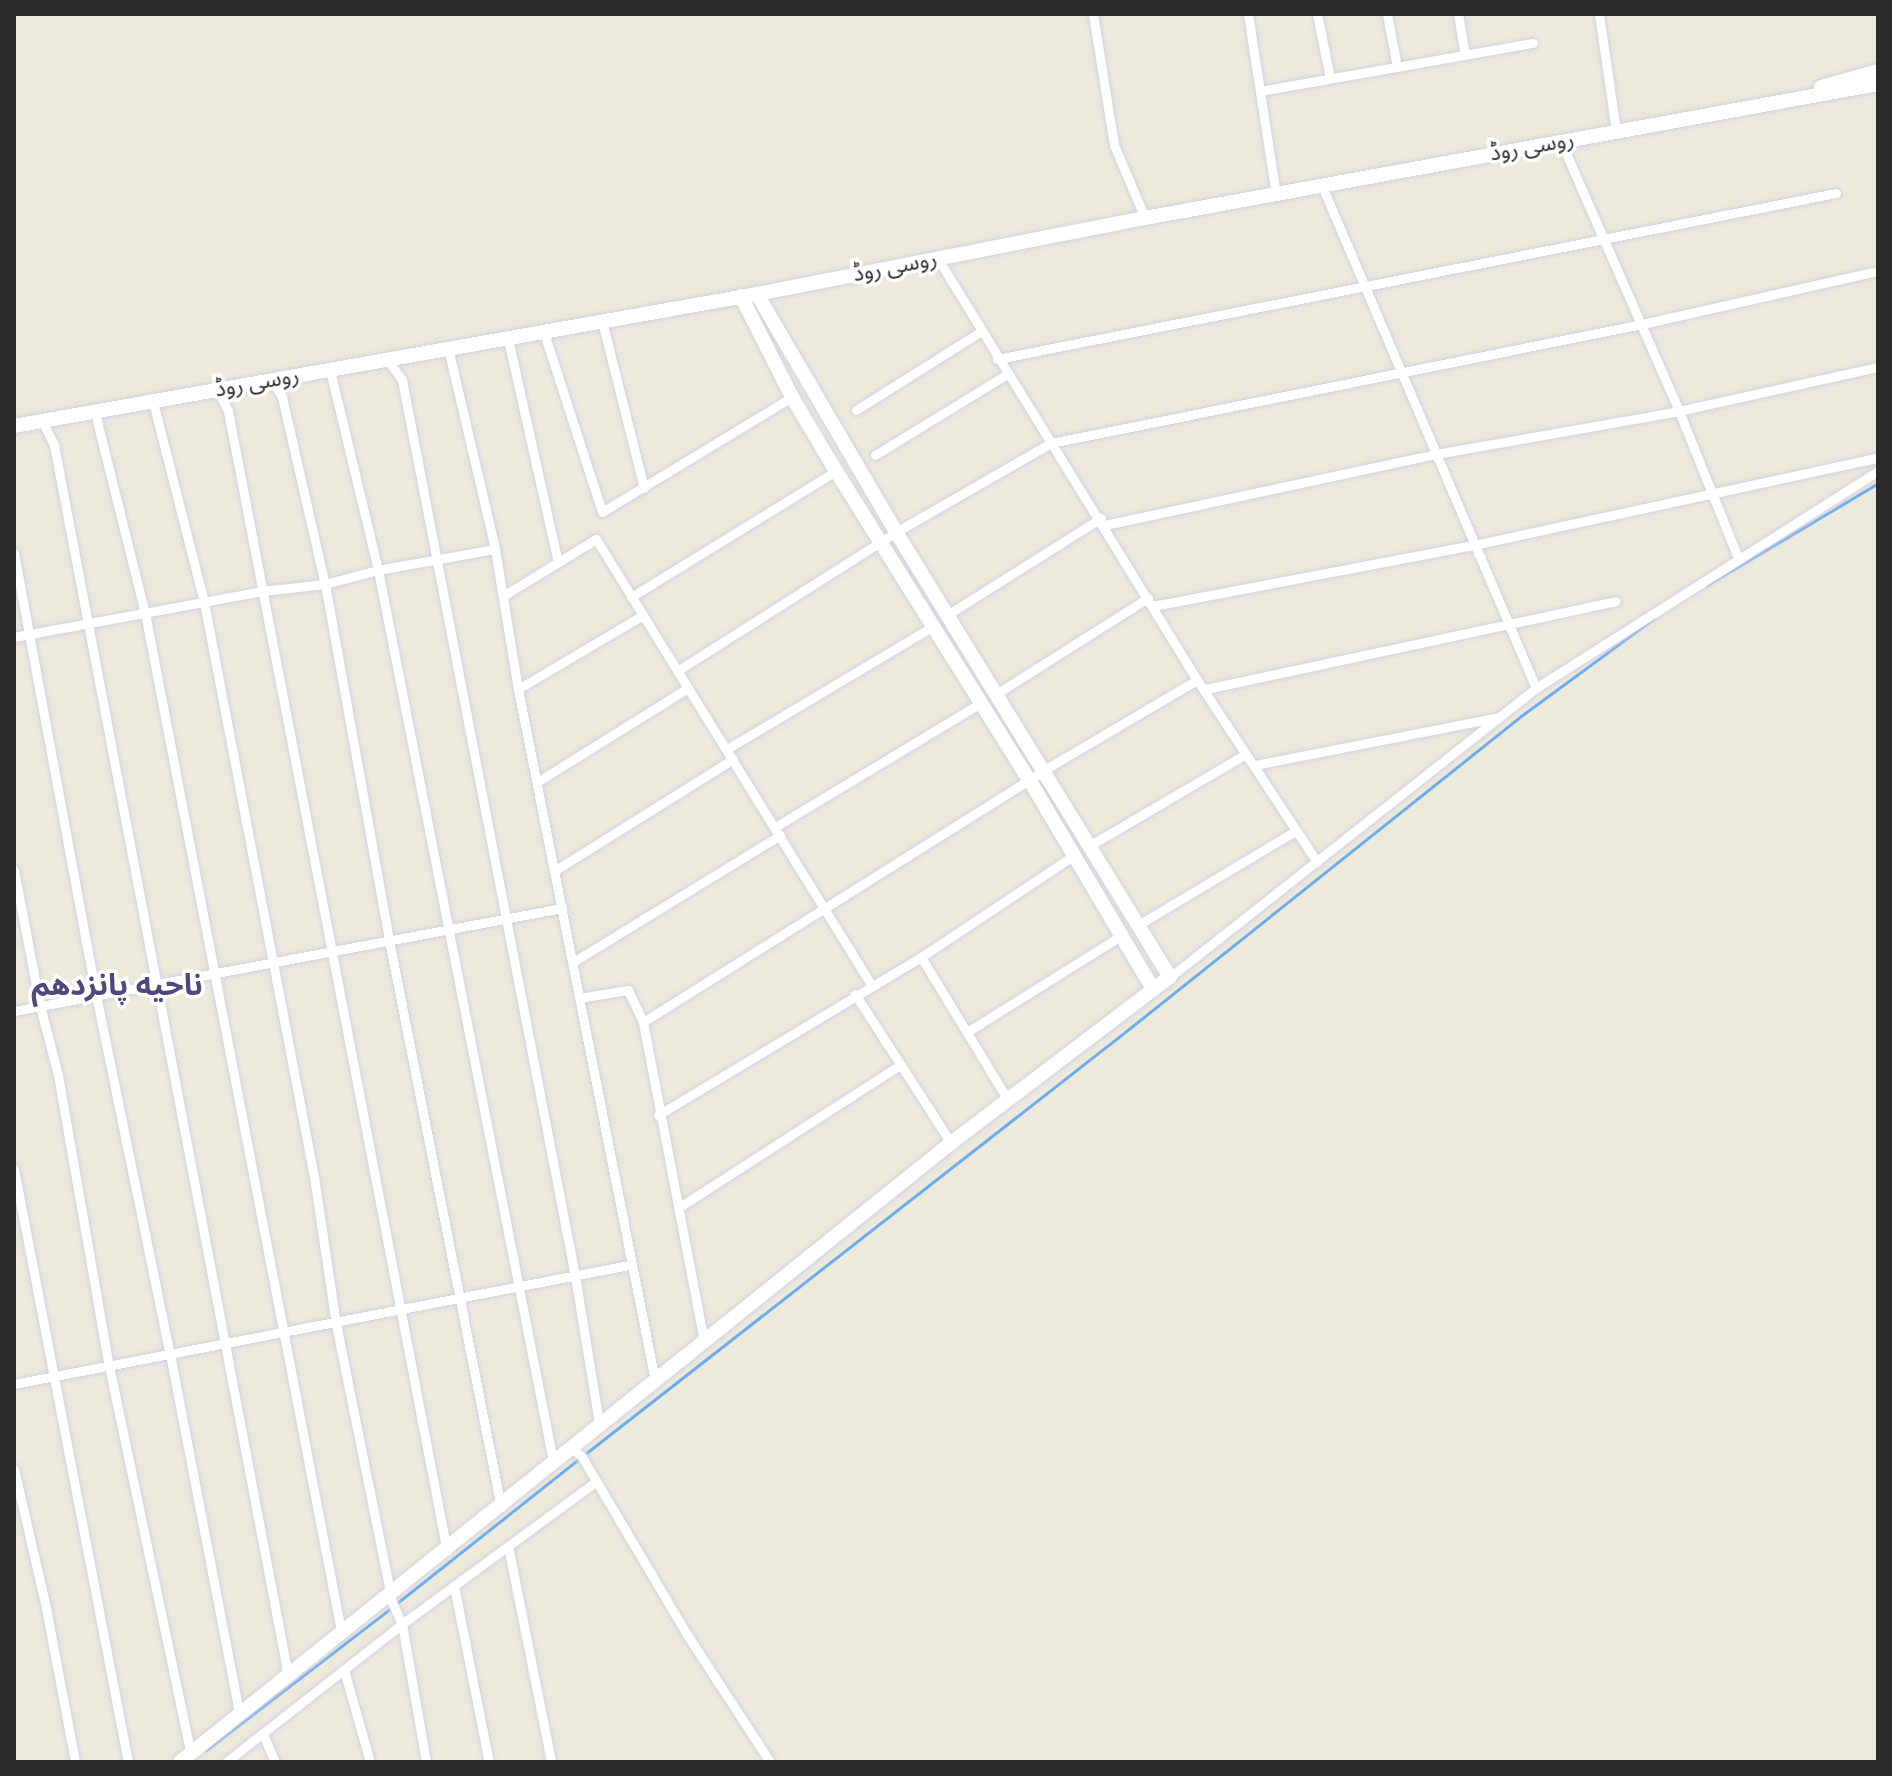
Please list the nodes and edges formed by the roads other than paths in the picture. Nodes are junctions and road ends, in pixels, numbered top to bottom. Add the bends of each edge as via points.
1 (1093, 14) edge
2 (1248, 14) edge
3 (1317, 14) edge
4 (1387, 14) edge
5 (1458, 14) edge
6 (1599, 14) edge
7 (1533, 43) dead end
8 (1465, 55) junction
9 (1397, 67) junction
10 (1878, 71) edge
11 (1330, 78) junction
12 (1878, 84) edge
13 (1260, 91) junction
14 (1775, 101) junction
15 (1616, 131) junction
16 (1561, 142) junction
17 (1322, 186) junction
18 (1836, 193) dead end
19 (1276, 195) junction
20 (1145, 218) junction
21 (1605, 239) junction
22 (938, 259) junction
23 (1872, 272) dead end
24 (1364, 285) junction
25 (757, 294) junction
26 (741, 296) junction
27 (602, 321) junction
28 (1642, 324) junction
29 (543, 330) junction
30 (980, 332) junction
31 (508, 339) junction
32 (448, 348) junction
33 (387, 359) junction
34 (997, 359) junction
35 (1878, 367) edge
36 (330, 370) junction
37 (1399, 371) junction
38 (1007, 374) junction
39 (271, 379) junction
40 (217, 390) junction
41 (792, 397) junction
42 (153, 402) junction
43 (856, 410) dead end
44 (1679, 411) junction
45 (95, 413) junction
46 (42, 421) junction
47 (14, 426) edge
48 (1051, 443) junction
49 (1436, 454) junction
50 (875, 455) dead end
51 (1878, 458) edge
52 (836, 471) junction
53 (1878, 471) edge
54 (644, 488) junction
55 (1713, 493) junction
56 (1103, 522) junction
57 (896, 532) junction
58 (881, 542) junction
59 (1474, 545) junction
60 (495, 549) junction
61 (14, 553) edge
62 (1738, 558) junction
63 (436, 559) junction
64 (558, 562) junction
65 (378, 570) junction
66 (325, 584) junction
67 (262, 591) junction
68 (503, 596) junction
69 (631, 597) junction
70 (1616, 601) dead end
71 (204, 602) junction
72 (1151, 602) junction
73 (145, 613) junction
74 (643, 615) junction
75 (947, 615) junction
76 (86, 625) junction
77 (933, 626) junction
78 (1510, 626) junction
79 (30, 635) junction
80 (14, 637) edge
81 (677, 671) junction
82 (1197, 680) junction
83 (688, 688) junction
84 (1536, 688) junction
85 (518, 689) junction
86 (1206, 689) junction
87 (996, 694) junction
88 (979, 704) junction
89 (1501, 716) junction
90 (727, 749) junction
91 (1246, 754) junction
92 (733, 759) junction
93 (1255, 765) junction
94 (1044, 770) junction
95 (1030, 781) junction
96 (537, 782) junction
97 (777, 831) junction
98 (1295, 831) junction
99 (1089, 846) junction
100 (1073, 856) junction
101 (1317, 862) junction
102 (14, 870) edge
103 (554, 871) junction
104 (562, 908) junction
105 (825, 909) junction
106 (507, 919) junction
107 (1138, 925) junction
108 (446, 930) junction
109 (1122, 935) junction
110 (389, 940) junction
111 (330, 951) junction
112 (921, 957) junction
113 (272, 962) junction
114 (573, 962) junction
115 (212, 974) junction
116 (1170, 977) junction
117 (154, 983) junction
118 (872, 986) junction
119 (1153, 989) junction
120 (855, 994) junction
121 (96, 995) junction
122 (579, 998) junction
123 (40, 1006) junction
124 (14, 1011) edge
125 (643, 1022) junction
126 (967, 1032) junction
127 (900, 1065) junction
128 (1008, 1100) junction
129 (658, 1115) junction
130 (951, 1143) junction
131 (14, 1169) edge
132 (678, 1208) junction
133 (629, 1265) junction
134 (575, 1276) junction
135 (518, 1289) junction
136 (460, 1300) junction
137 (401, 1312) junction
138 (336, 1324) junction
139 (282, 1333) junction
140 (704, 1342) junction
141 (225, 1344) junction
142 (170, 1354) junction
143 (109, 1366) junction
144 (53, 1377) junction
145 (655, 1380) junction
146 (14, 1384) edge
147 (599, 1422) junction
148 (574, 1449) junction
149 (553, 1461) junction
150 (14, 1469) edge
151 (594, 1478) junction
152 (501, 1507) junction
153 (508, 1546) junction
154 (447, 1551) junction
155 (454, 1586) junction
156 (393, 1601) junction
157 (402, 1624) junction
158 (341, 1631) junction
159 (344, 1670) junction
160 (288, 1675) junction
161 (239, 1714) junction
162 (263, 1734) junction
163 (186, 1758) edge
164 (75, 1762) edge
165 (128, 1762) edge
166 (226, 1762) edge
167 (275, 1762) edge
168 (370, 1762) edge
169 (426, 1762) edge
170 (489, 1762) edge
171 (551, 1762) edge
172 (770, 1762) edge

1 - 20 street via 1114,145
2 - 13 street
3 - 11 street
4 - 9 street
5 - 8 street
6 - 15 street
7 - 8 street
8 - 9 street
9 - 11 street
10 - 14 street, روسی روڈ
11 - 13 street
12 - 14 street, روسی روڈ
13 - 19 street
14 - 15 street, روسی روڈ
15 - 16 street, روسی روڈ
16 - 17 street, روسی روڈ
16 - 21 street
17 - 19 street, روسی روڈ
17 - 24 street
18 - 21 street
19 - 20 street, روسی روڈ
20 - 22 street, روسی روڈ
21 - 24 street
21 - 28 street
22 - 25 street, روسی روڈ
22 - 30 street
23 - 28 street
24 - 34 street
24 - 37 street
25 - 26 street, روسی روڈ
25 - 57 street
26 - 27 street, روسی روڈ
26 - 41 street
27 - 29 street, روسی روڈ
27 - 54 street
28 - 37 street
28 - 44 street
29 - 31 street, روسی روڈ
29 - 54 street via 602,512
30 - 34 street
30 - 43 street
31 - 32 street, روسی روڈ
31 - 64 street
32 - 33 street, روسی روڈ
32 - 60 street
33 - 36 street, روسی روڈ
33 - 63 street via 402,380
34 - 38 street
35 - 44 street
36 - 39 street, روسی روڈ
36 - 65 street
37 - 48 street
37 - 49 street
38 - 48 street
38 - 50 street
39 - 40 street, روسی روڈ
39 - 66 street via 282,397
40 - 42 street, روسی روڈ
40 - 67 street via 228,411
41 - 52 street
41 - 54 street
42 - 45 street, روسی روڈ
42 - 71 street
44 - 49 street
44 - 55 street
45 - 46 street, روسی روڈ
45 - 73 street
46 - 47 street, روسی روڈ
46 - 76 street via 54,445
48 - 56 street
48 - 57 street
49 - 56 street
49 - 59 street
51 - 55 street
52 - 58 street
52 - 69 street
53 - 62 street
55 - 59 street
55 - 62 street
56 - 72 street
56 - 75 street
57 - 58 street
57 - 75 street
58 - 77 street
58 - 81 street
59 - 72 street
59 - 78 street
60 - 63 street
60 - 68 street
61 - 79 street
62 - 84 street
63 - 65 street
63 - 106 street
64 - 68 street
64 - 69 street via 596,539
65 - 66 street
65 - 108 street
66 - 67 street
66 - 110 street
67 - 71 street
67 - 111 street
68 - 85 street
69 - 74 street
70 - 78 street
71 - 73 street
71 - 113 street
72 - 82 street
72 - 87 street
73 - 76 street
73 - 115 street
74 - 81 street
74 - 85 street
75 - 87 street
76 - 79 street
76 - 117 street
77 - 88 street
77 - 90 street
78 - 84 street
78 - 86 street
79 - 80 street
79 - 121 street
81 - 83 street
82 - 86 street
82 - 94 street
83 - 90 street
83 - 96 street
84 - 89 street
85 - 96 street
86 - 91 street
87 - 94 street
88 - 95 street
88 - 97 street
89 - 93 street
89 - 101 street
90 - 92 street
91 - 93 street
91 - 99 street
92 - 97 street
92 - 103 street
93 - 98 street
94 - 95 street
94 - 99 street
95 - 100 street
95 - 105 street
96 - 103 street
97 - 105 street
97 - 114 street
98 - 101 street
98 - 107 street
99 - 107 street
100 - 109 street
100 - 112 street
101 - 116 street
102 - 123 street
103 - 104 street
104 - 106 street
104 - 114 street
105 - 118 street
105 - 125 street
106 - 108 street
106 - 134 street
107 - 116 street
108 - 110 street
108 - 135 street
109 - 119 street
109 - 126 street
110 - 111 street
110 - 136 street
111 - 113 street
111 - 137 street
112 - 118 street
112 - 126 street
113 - 115 street
113 - 138 street
114 - 122 street
115 - 117 street
115 - 139 street
116 - 119 street
117 - 121 street
117 - 141 street
118 - 120 street
119 - 128 street
120 - 127 street
120 - 129 street
121 - 123 street
121 - 142 street
122 - 125 street via 628,990
122 - 133 street
123 - 124 street
123 - 143 street via 58,1075
125 - 129 street
126 - 128 street
127 - 130 street
127 - 132 street
128 - 130 street
129 - 132 street
130 - 140 street
131 - 144 street
132 - 140 street
133 - 134 street
133 - 145 street
134 - 135 street
134 - 147 street
135 - 136 street
135 - 149 street
136 - 137 street
136 - 152 street
137 - 138 street
137 - 154 street
138 - 139 street
138 - 156 street
139 - 141 street
139 - 158 street
140 - 145 street
141 - 142 street
141 - 160 street
142 - 143 street
142 - 161 street
143 - 144 street
143 - 163 street
144 - 146 street
144 - 165 street
145 - 147 street
147 - 148 street
148 - 149 street
148 - 151 street
149 - 152 street
150 - 164 street
151 - 153 street
151 - 172 street
152 - 154 street
153 - 155 street
153 - 171 street
154 - 156 street
155 - 157 street
155 - 170 street
156 - 157 street
156 - 158 street
157 - 159 street
157 - 169 street
158 - 160 street
159 - 162 street
159 - 168 street
160 - 161 street
161 - 163 street
162 - 166 street
162 - 167 street

